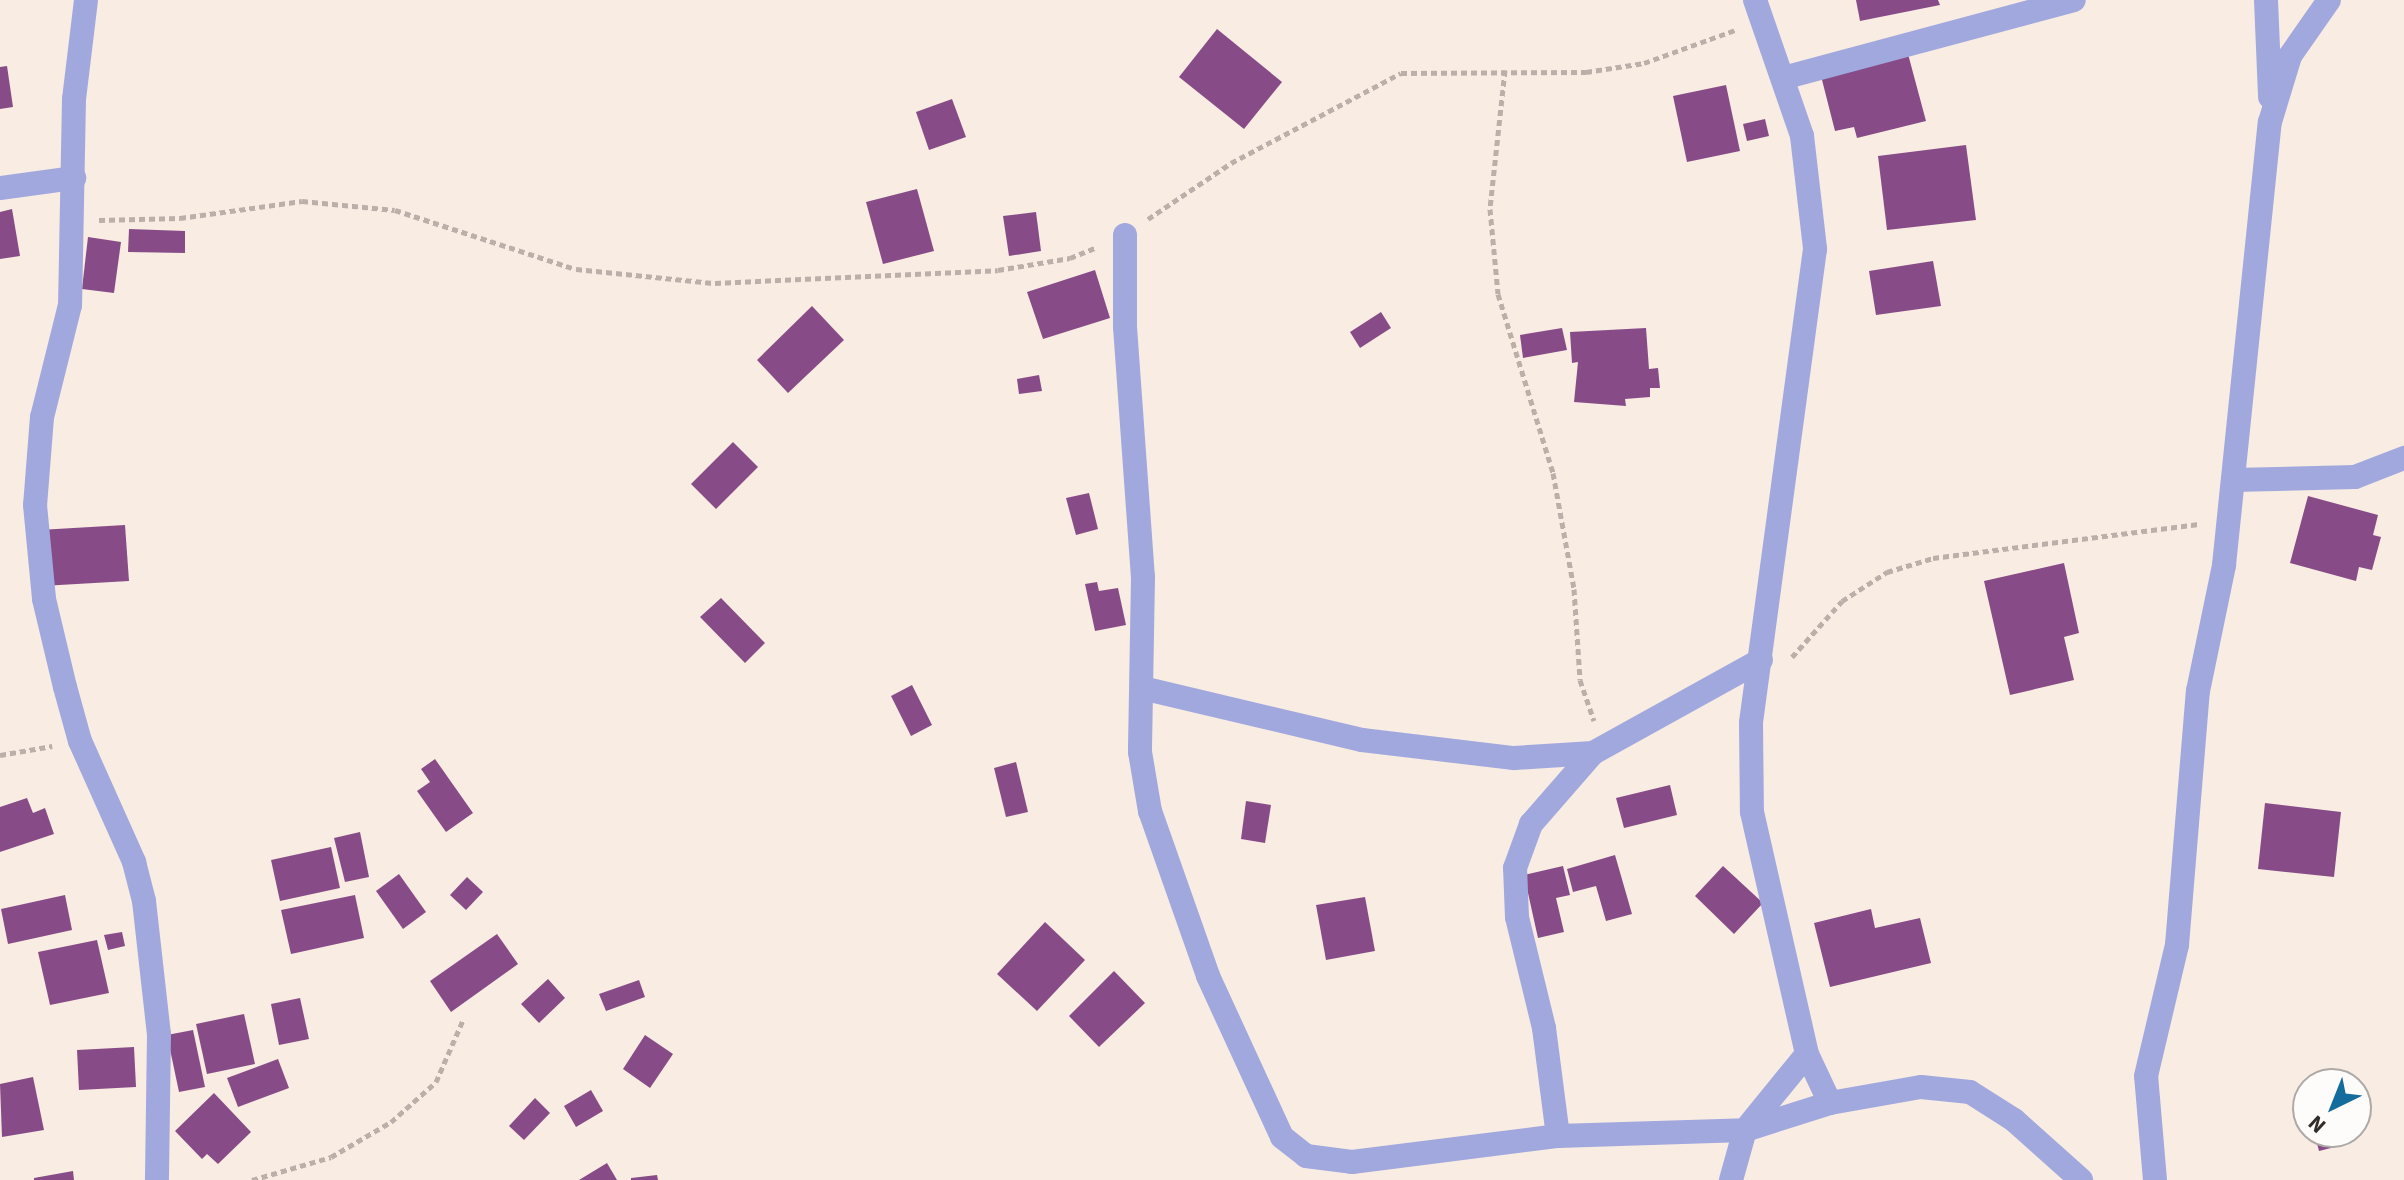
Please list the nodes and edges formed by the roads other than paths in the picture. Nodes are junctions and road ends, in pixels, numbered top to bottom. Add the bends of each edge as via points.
1 (86, 0) edge
2 (2074, 0) edge
3 (2266, 0) edge
4 (2329, 0) edge
5 (1759, 10) edge
6 (1783, 78) junction
7 (2270, 122) junction
8 (74, 178) junction
9 (0, 188) edge
10 (1125, 235) road end
11 (2404, 458) edge
12 (2233, 480) junction
13 (1761, 660) junction
14 (1142, 688) junction
15 (1598, 751) junction
16 (1807, 1054) junction
17 (1830, 1103) junction
18 (1745, 1130) junction
19 (1558, 1136) junction
20 (157, 1180) edge
21 (1731, 1180) edge
22 (2081, 1180) edge
23 (2155, 1180) edge

1 - 8 street via 74,99
2 - 6 street
3 - 7 street
4 - 7 street via 2290,56
5 - 6 street
6 - 13 street via 1802,136 1815,249
7 - 12 street via 2256,215
8 - 9 street
8 - 20 street via 70,305 42,417 35,505 44,599 80,741 134,862 144,901 159,1034
10 - 14 street via 1125,327 1143,577
11 - 12 street via 2355,477
12 - 23 street via 2198,691 2177,945 2146,1076
13 - 15 street
13 - 16 street via 1751,723 1752,812
14 - 15 street via 1362,740 1449,754
14 - 19 street via 1140,752 1150,811 1208,976 1282,1137 1306,1156 1352,1162
15 - 19 street via 1531,824 1515,868 1517,917 1544,1028
16 - 17 street
16 - 18 street
17 - 18 street
17 - 22 street via 1921,1087 1970,1092 2014,1120
18 - 19 street
18 - 21 street

